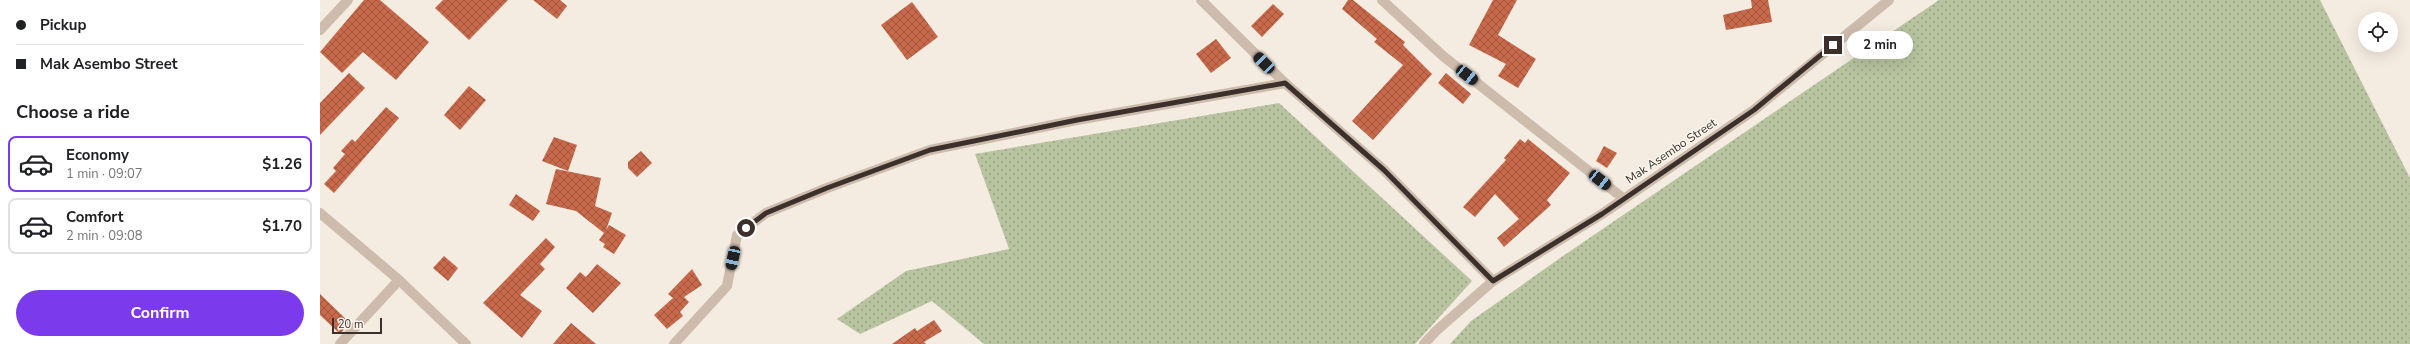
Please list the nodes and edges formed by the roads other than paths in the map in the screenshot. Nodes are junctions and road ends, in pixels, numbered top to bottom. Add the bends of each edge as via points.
1 (348, 0) edge
2 (1201, 0) edge
3 (1382, 0) edge
4 (1889, 0) edge
5 (320, 30) edge
6 (1285, 83) junction
7 (1624, 199) junction
8 (321, 217) edge
9 (399, 280) junction
10 (1493, 281) junction
11 (340, 344) edge
12 (466, 344) edge
13 (674, 344) edge
14 (1424, 344) edge

1 - 5 street
2 - 6 street
3 - 7 street via 1443,56
4 - 7 street, Mak Asembo Street via 1754,110
6 - 10 street via 1384,170
6 - 13 street via 1077,120 930,150 766,213 737,235 727,286
7 - 10 street, Mak Asembo Street
8 - 9 street
9 - 11 street
9 - 12 street
10 - 14 street, Mak Asembo Street

